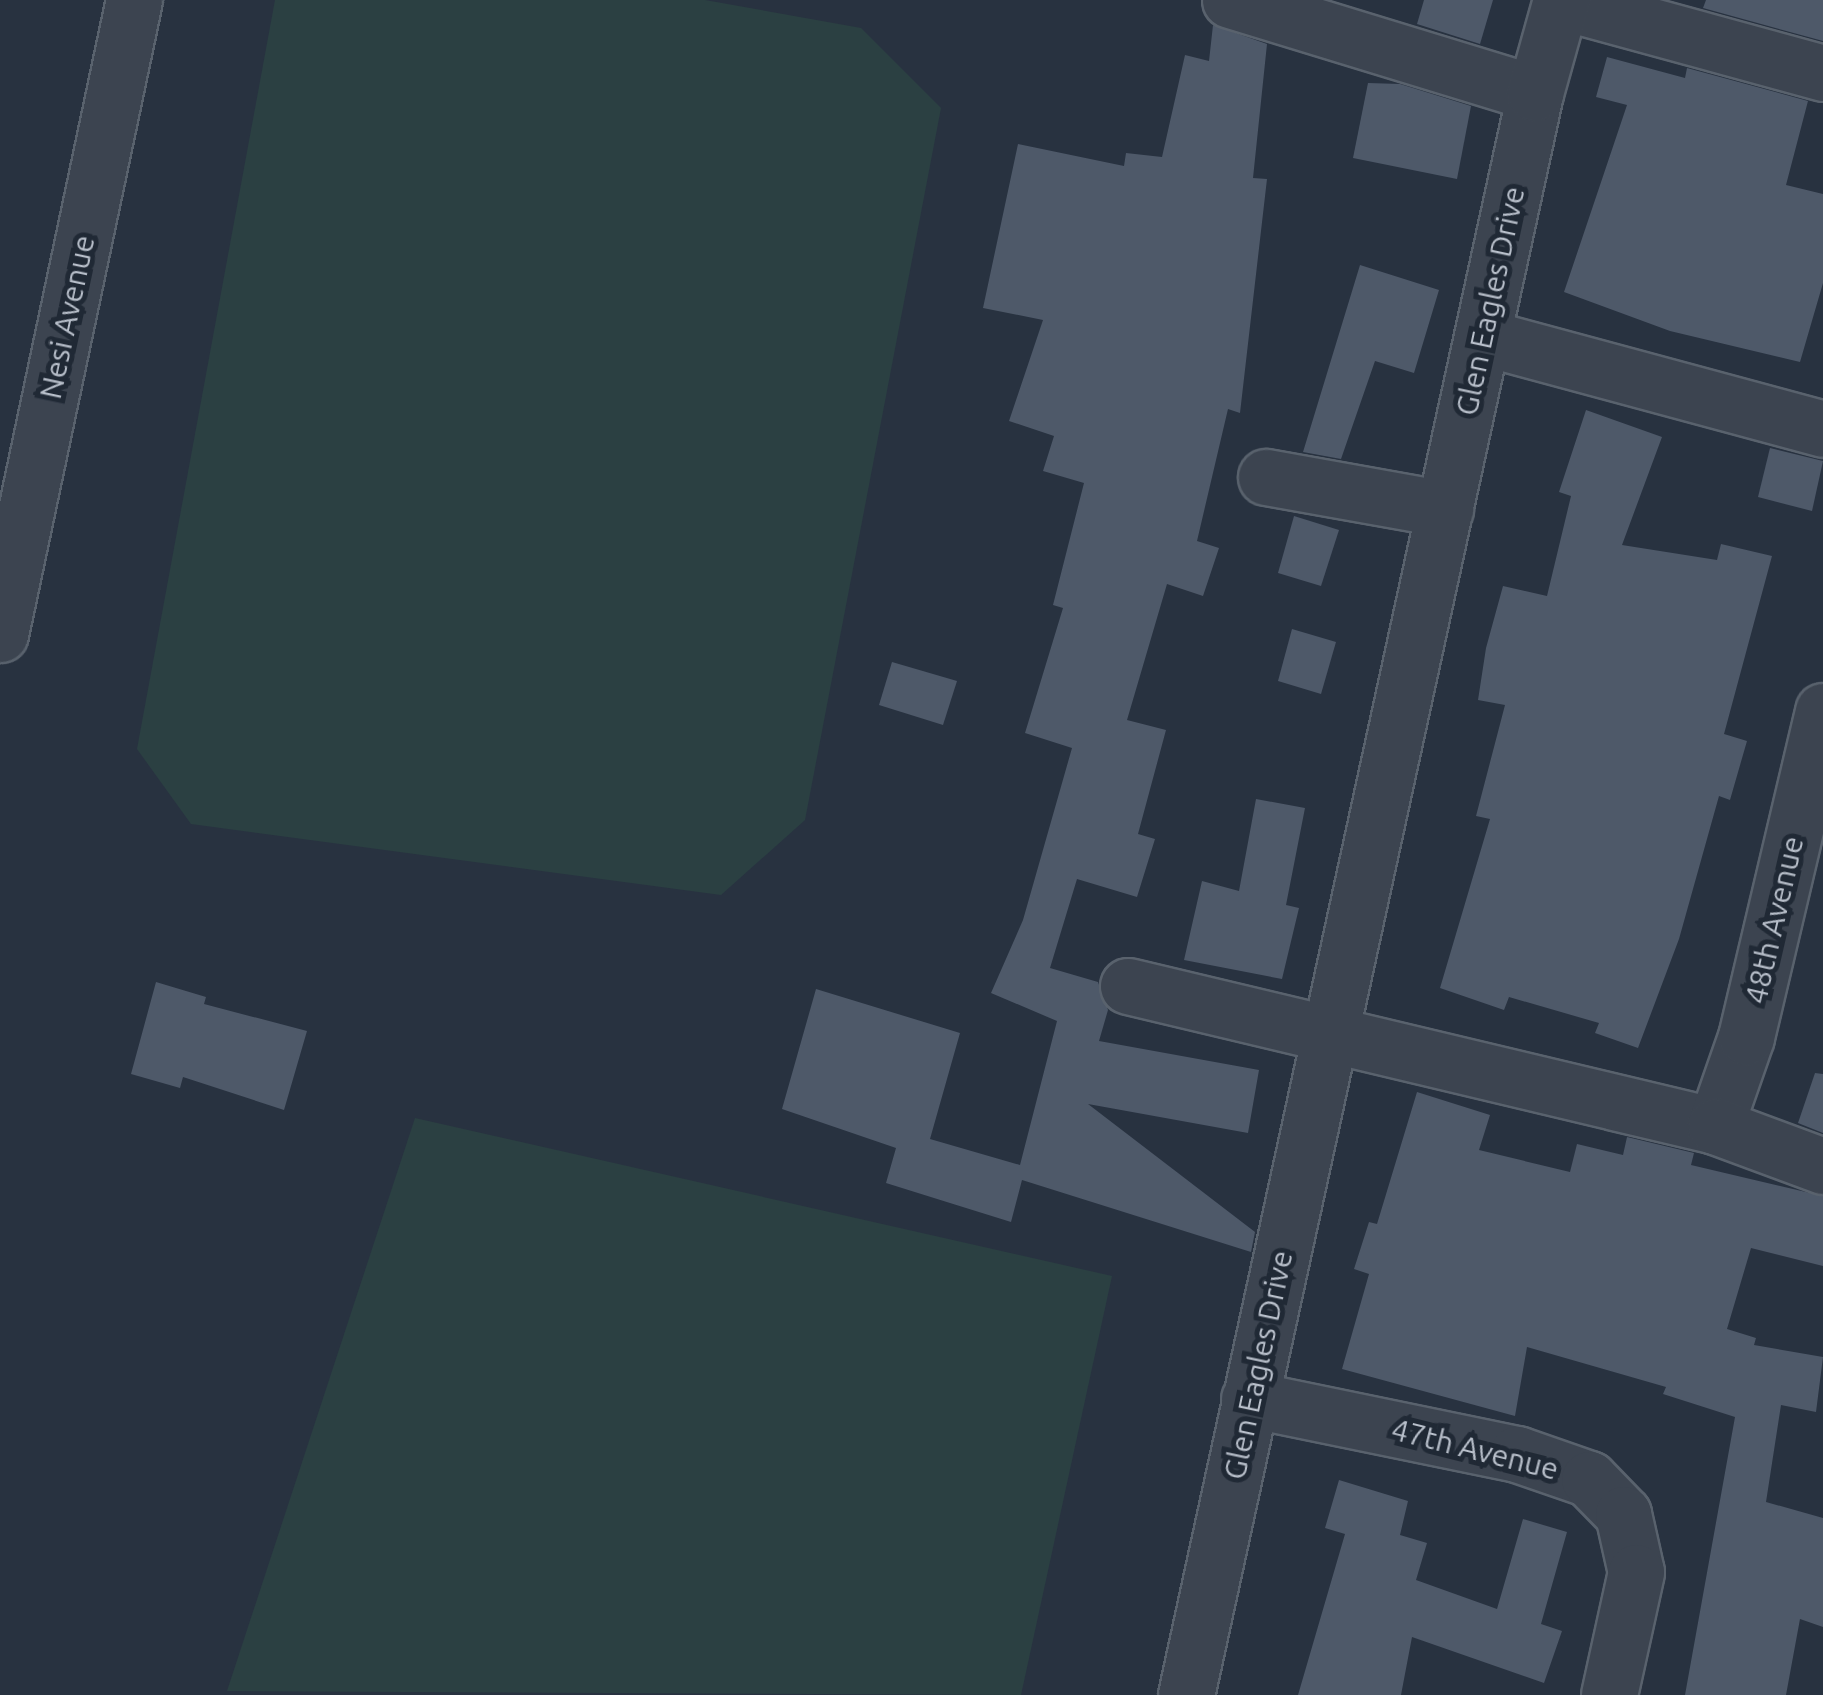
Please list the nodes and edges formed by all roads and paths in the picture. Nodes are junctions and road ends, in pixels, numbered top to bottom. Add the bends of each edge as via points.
1 (134, 0) edge
2 (1230, 0) edge
3 (1561, 0) edge
4 (1823, 73) edge
5 (1535, 93) junction
6 (1483, 337) junction
7 (1823, 429) edge
8 (1266, 476) dead end
9 (1446, 509) junction
10 (0, 634) edge
11 (1823, 712) edge
12 (1128, 986) dead end
13 (1332, 1034) junction
14 (1715, 1126) junction
15 (1823, 1166) edge
16 (1250, 1399) junction
17 (1186, 1695) edge
18 (1609, 1695) edge

1 - 10 street, Nesi Avenue
2 - 5 street
3 - 4 street, Glen Eagles Drive
3 - 5 street, Glen Eagles Drive
5 - 6 street, Glen Eagles Drive
6 - 7 street
6 - 9 street, Glen Eagles Drive
8 - 9 street
9 - 13 street, Glen Eagles Drive
11 - 14 street, 48th Avenue via 1746,1037
12 - 13 street
13 - 14 street
13 - 16 street, Glen Eagles Drive
14 - 15 street
16 - 17 street, Glen Eagles Drive
16 - 18 street, 47th Avenue via 1517,1454 1590,1479 1623,1514 1636,1572

